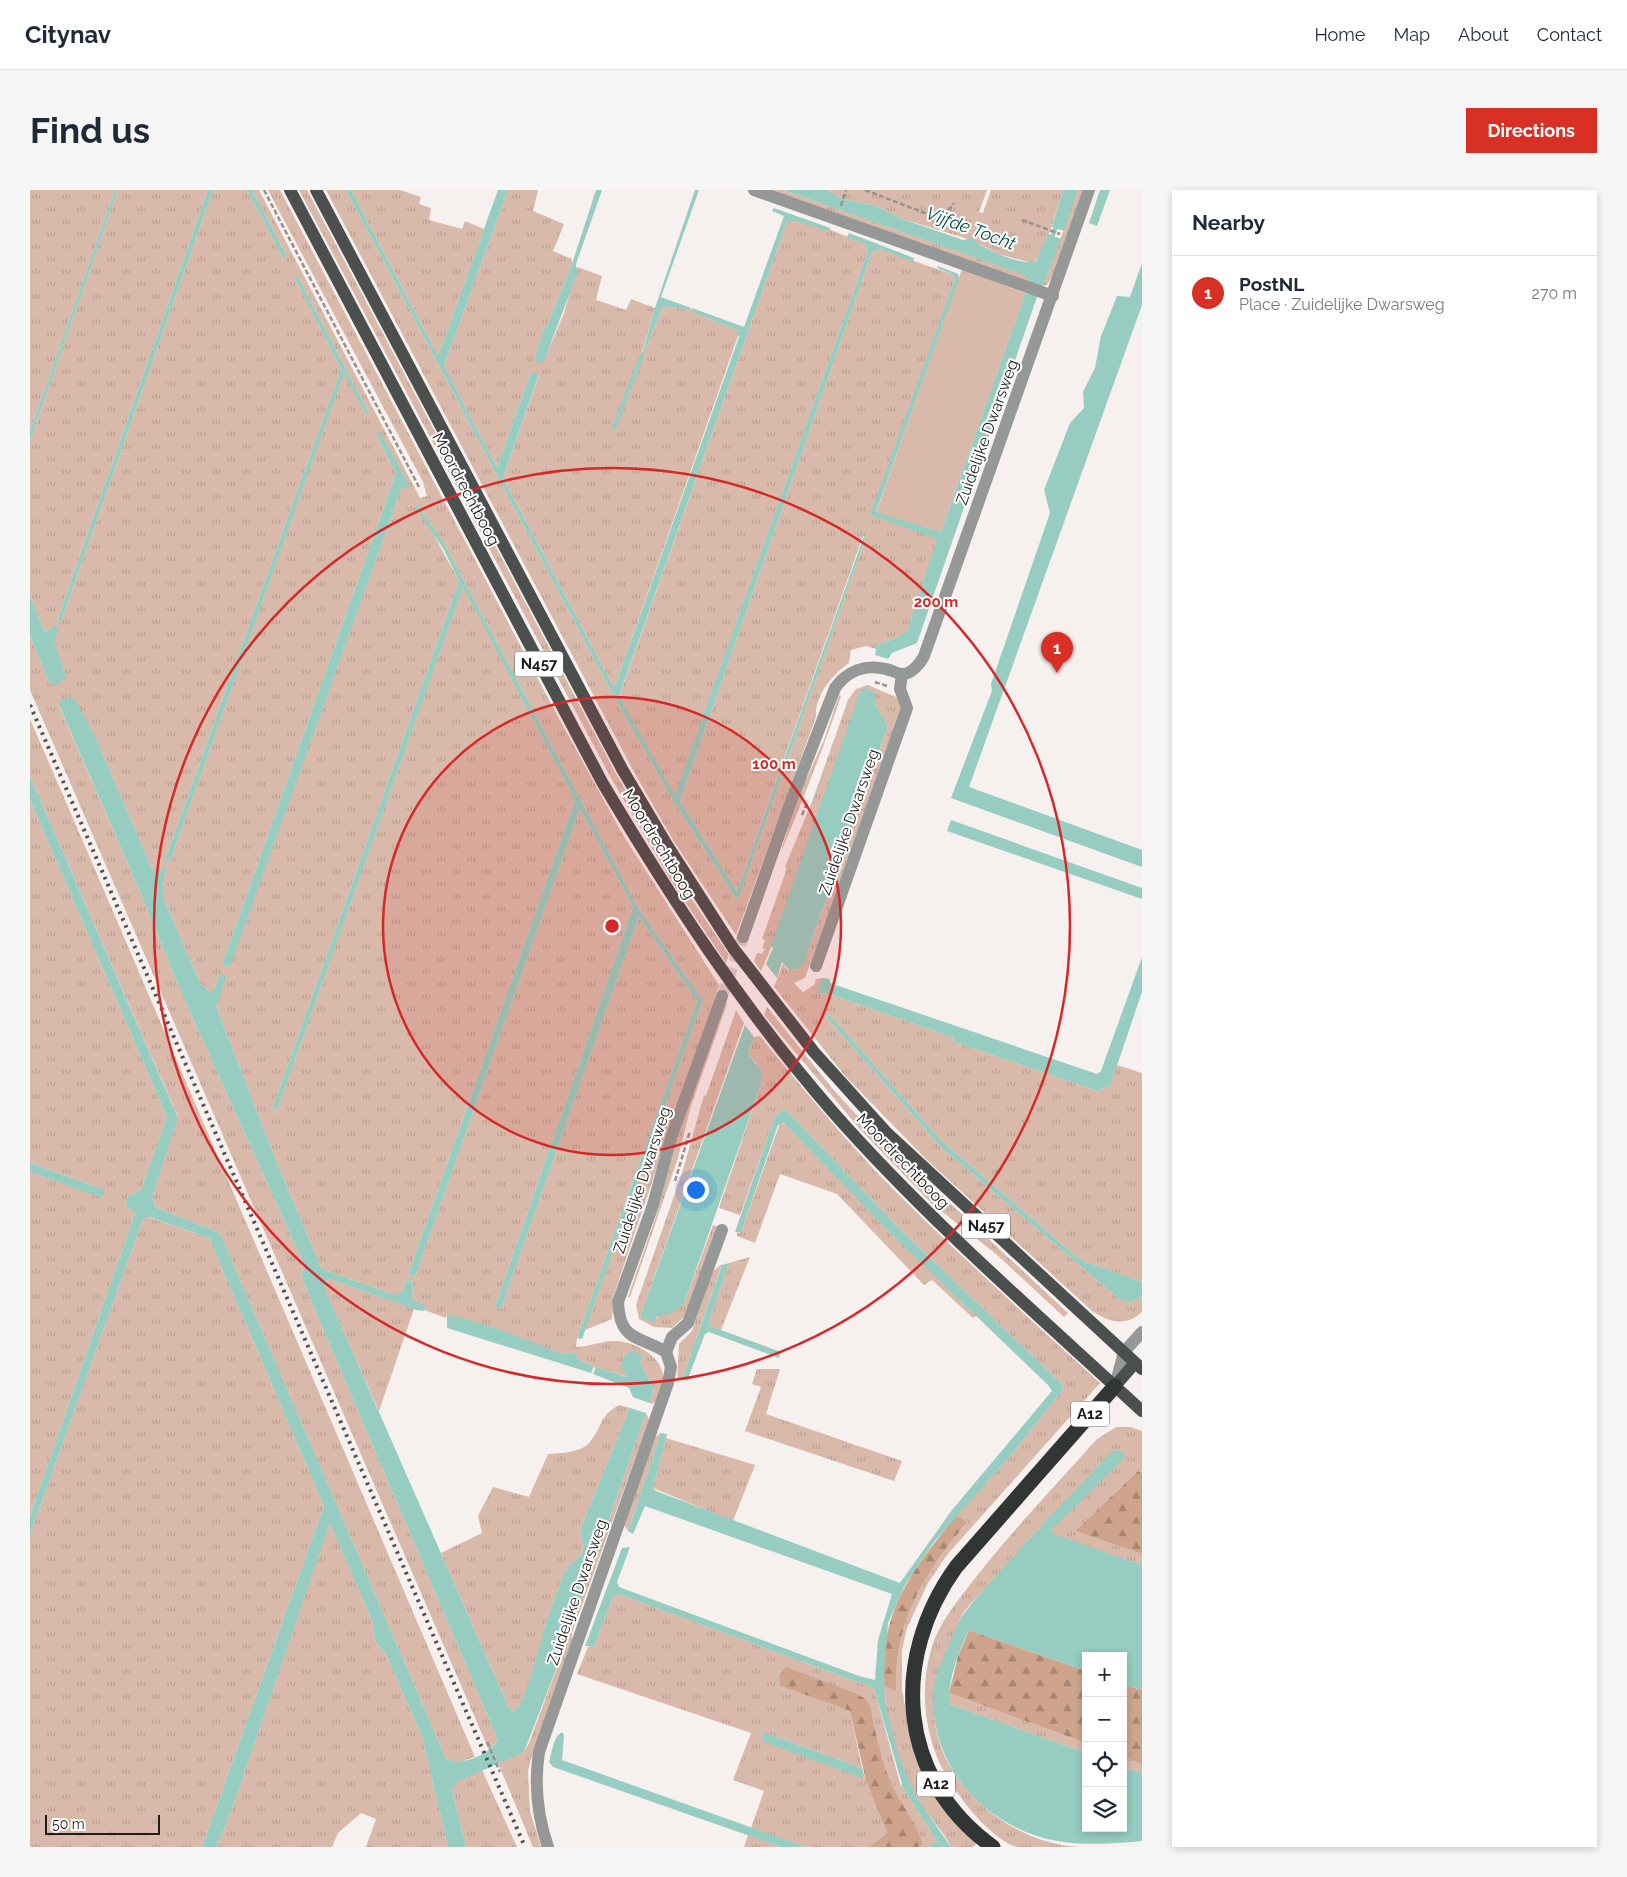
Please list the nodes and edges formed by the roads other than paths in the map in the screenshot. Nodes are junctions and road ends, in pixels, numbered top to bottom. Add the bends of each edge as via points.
1 (290, 190) edge
2 (316, 190) edge
3 (754, 190) edge
4 (1089, 190) edge
5 (1052, 296) junction
6 (902, 674) junction
7 (743, 937) tunnel mouth
8 (816, 966) dead end
9 (722, 996) tunnel mouth
10 (722, 1230) dead end
11 (1142, 1332) edge
12 (666, 1352) junction
13 (1124, 1352) junction
14 (1140, 1362) edge
15 (1115, 1386) junction
16 (1142, 1411) edge
17 (548, 1847) edge
18 (993, 1847) edge

1 - 15 main road, Moordrechtboog / N457 via 602,782 715,963 800,1072 875,1157 953,1236
2 - 13 main road, Moordrechtboog / N457 via 622,770 733,948 814,1052 887,1133
3 - 5 street
4 - 5 street, Zuidelijke Dwarsweg
5 - 6 street, Zuidelijke Dwarsweg via 924,656 913,670
6 - 7 street via 876,667 860,669 841,680 835,688
6 - 8 street, Zuidelijke Dwarsweg via 900,690 907,708
9 - 12 street, Zuidelijke Dwarsweg via 671,1138 653,1205 618,1302 618,1316 626,1332
10 - 12 street via 688,1323 672,1337
11 - 13 street
12 - 17 street, Zuidelijke Dwarsweg via 671,1367 668,1383 539,1752 536,1791 540,1823
13 - 14 main road, Moordrechtboog / N457
13 - 15 street
14 - 15 main road
15 - 16 main road, Moordrechtboog / N457
15 - 18 highway, A12 via 956,1567 935,1599 918,1645 912,1702 924,1759 956,1815

